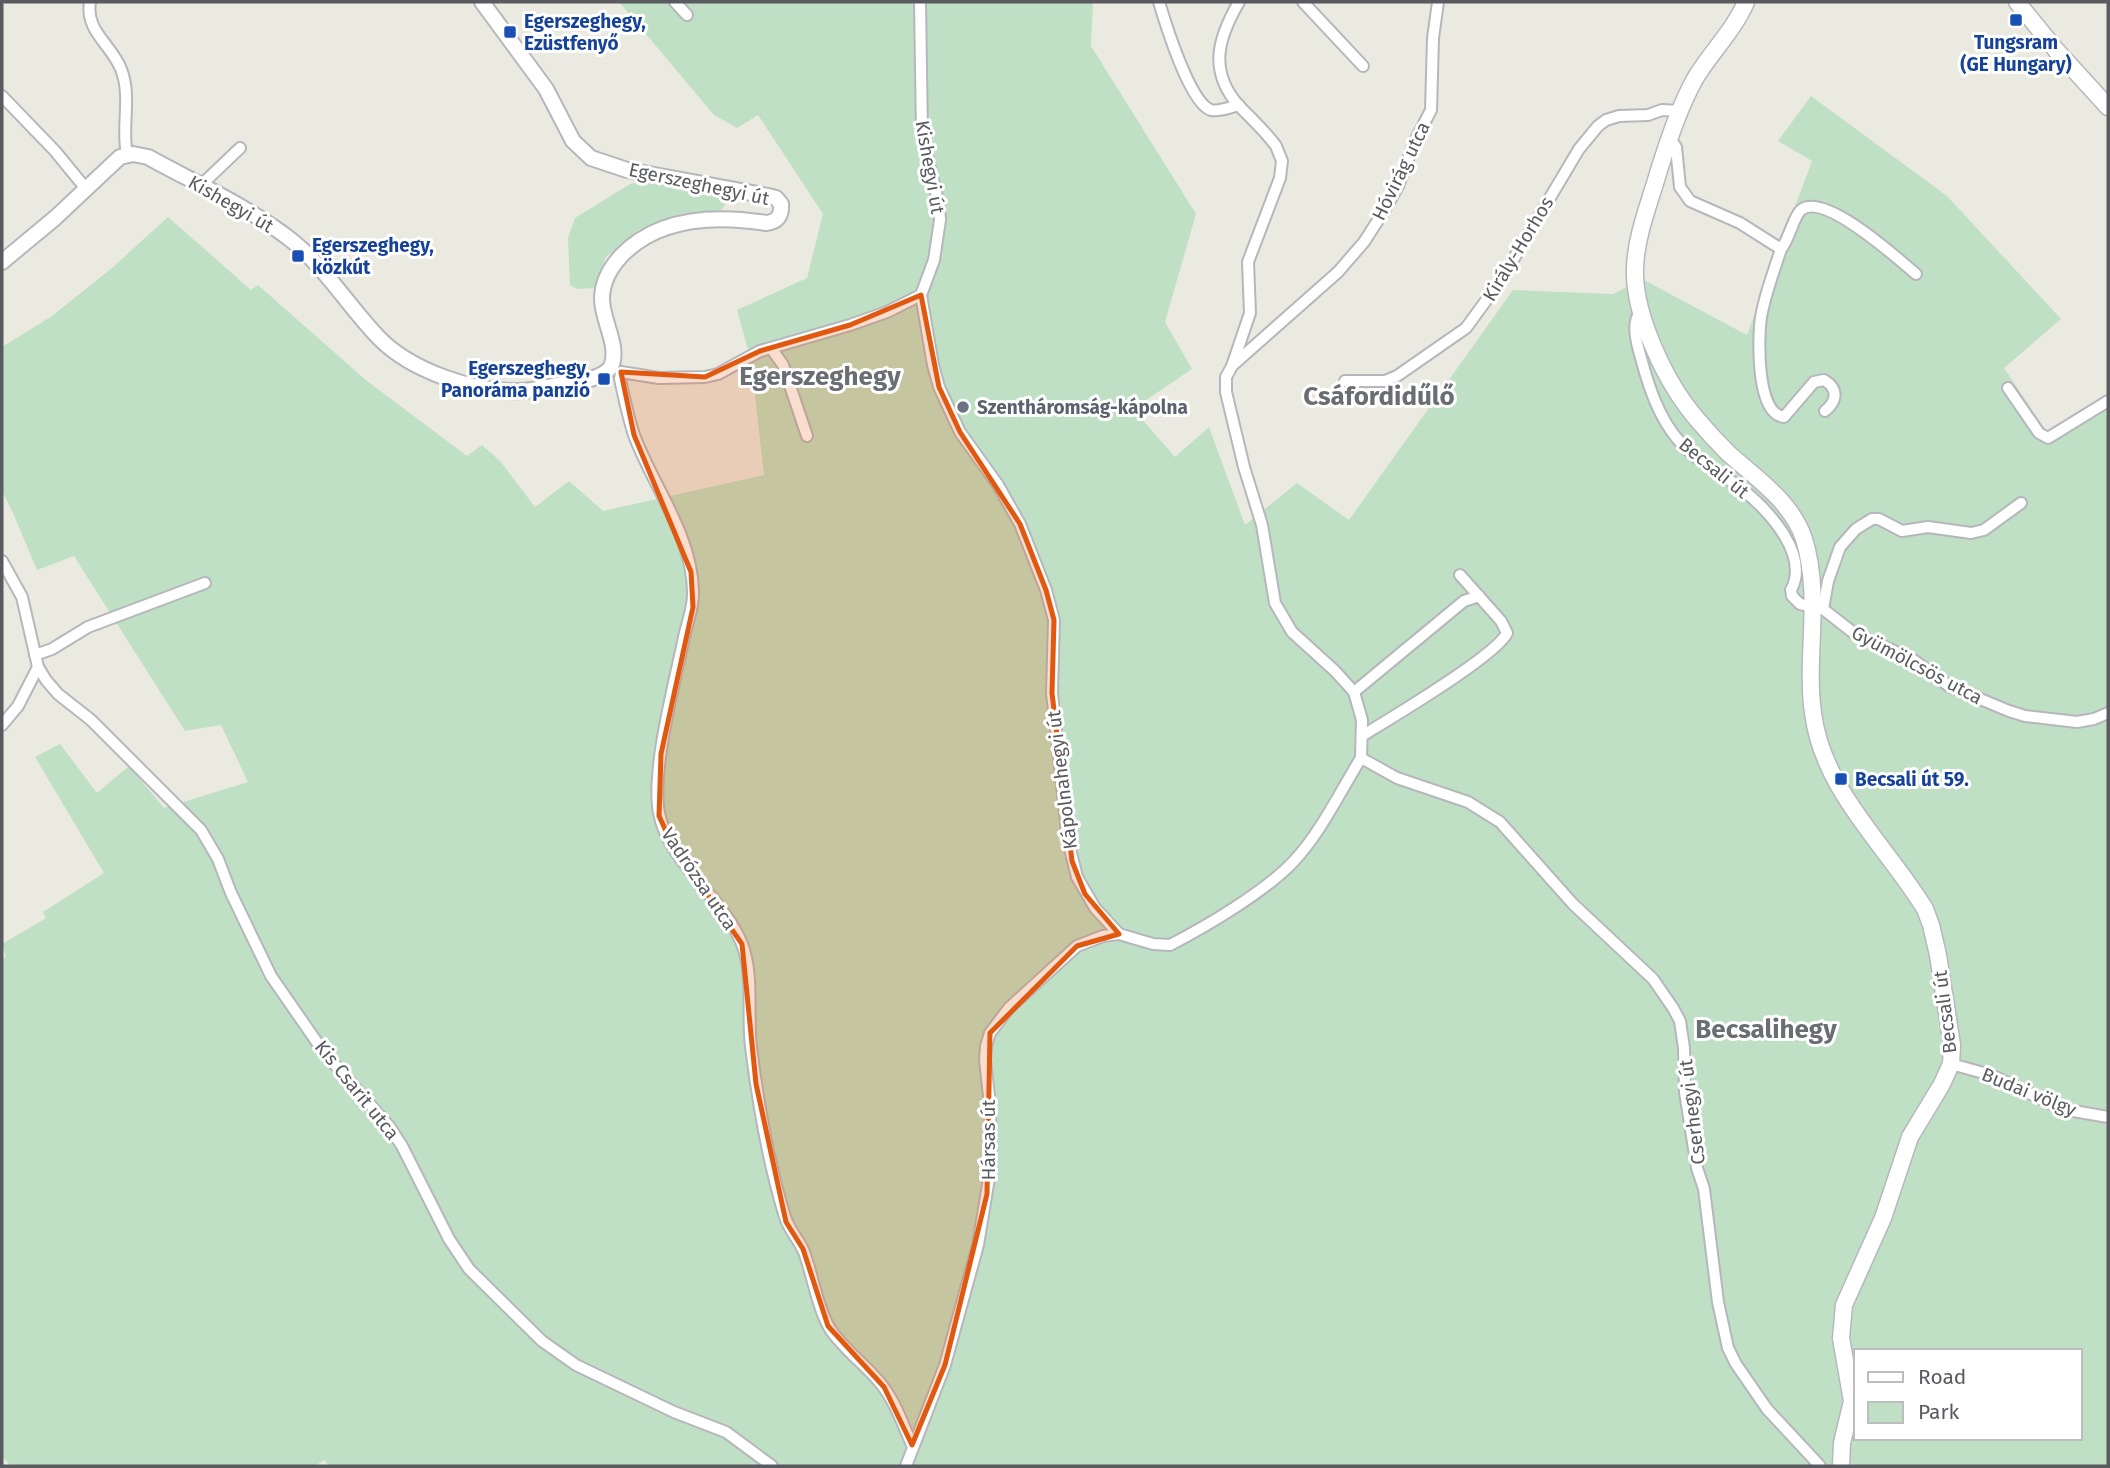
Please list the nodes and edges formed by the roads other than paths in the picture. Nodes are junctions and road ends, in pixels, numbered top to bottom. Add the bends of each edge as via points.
1 (90, 2) edge
2 (482, 2) edge
3 (675, 2) edge
4 (920, 2) edge
5 (1158, 2) edge
6 (1239, 2) edge
7 (1303, 2) edge
8 (1438, 2) edge
9 (1746, 2) edge
10 (2017, 2) edge
11 (687, 15) dead end
12 (1363, 66) dead end
13 (2, 96) edge
14 (1238, 105) junction
15 (2108, 107) edge
16 (1680, 111) junction
17 (1670, 139) junction
18 (240, 148) dead end
19 (127, 155) junction
20 (200, 186) junction
21 (87, 190) junction
22 (1781, 249) junction
23 (2, 262) edge
24 (1916, 274) dead end
25 (920, 295) junction
26 (1642, 310) junction
27 (771, 348) junction
28 (1232, 366) junction
29 (616, 369) junction
30 (1345, 381) dead end
31 (2008, 388) dead end
32 (2108, 401) edge
33 (1825, 411) dead end
34 (807, 436) dead end
35 (2021, 503) dead end
36 (2, 561) edge
37 (1460, 575) dead end
38 (205, 583) dead end
39 (1479, 596) junction
40 (1818, 608) junction
41 (35, 655) junction
42 (38, 667) junction
43 (1354, 691) junction
44 (2108, 713) edge
45 (2, 725) edge
46 (1362, 736) junction
47 (1361, 758) junction
48 (1119, 934) junction
49 (1951, 1064) junction
50 (2108, 1117) edge
51 (912, 1446) junction
52 (772, 1466) edge
53 (906, 1466) edge
54 (1821, 1466) edge
55 (1841, 1466) edge

1 - 19 street via 93,28 120,65 124,79
2 - 29 street, Egerszeghegyi út via 546,89 573,141 591,158 627,170 768,196 781,204 774,222 713,219 677,224 641,239 624,253 608,274 602,297
3 - 11 street
4 - 25 street, Kishegyi út via 922,135 940,220 934,260
5 - 14 street via 1176,55 1204,106 1216,110
6 - 14 street via 1223,34 1219,55 1224,83
7 - 12 street
8 - 28 street, Hóvirág utca via 1431,110 1389,202 1352,257
9 - 16 main road, Becsali út
10 - 15 main road
13 - 21 street
14 - 28 street via 1276,146 1282,168 1248,262 1250,313
16 - 17 main road, Becsali út
16 - 30 street, Király-Horhos via 1619,116 1598,126 1466,328 1385,382
17 - 22 street via 1676,147 1680,187 1690,201 1740,223
17 - 26 main road, Becsali út via 1638,244 1635,280
18 - 20 street
19 - 20 street, Kishegyi út via 148,157
19 - 21 street
20 - 29 street, Kishegyi út via 291,240 380,339 413,364 477,386 513,391
21 - 23 street
22 - 24 street via 1801,210 1819,207 1869,235
22 - 33 street via 1761,316 1758,350 1766,399 1774,413 1784,417 1810,385 1825,380 1836,393
25 - 27 street, Kishegyi út via 875,316
25 - 48 street, Kápolnahegyi út via 939,387 960,432 1020,524 1046,590 1054,620 1052,693 1072,861 1085,894
26 - 40 main road, Becsali út via 1682,400 1798,524
26 - 40 street, Becsali út via 1636,317 1636,337 1648,383 1668,427 1698,460 1743,490 1774,523 1796,567 1792,596 1800,604
27 - 29 street, Kishegyi út via 705,377 659,377
27 - 34 street via 783,365
28 - 43 street via 1226,391 1262,525 1275,603 1292,632
29 - 51 street, Vadrózsa utca via 634,435 676,527 694,589 661,754 659,816 672,844 742,944 756,1084 786,1222 803,1249 828,1326 884,1387
31 - 32 street via 2048,439
35 - 40 street via 1984,530 1971,533 1928,527 1902,531 1872,519 1840,547
36 - 41 street via 22,597
37 - 39 street
38 - 41 street via 88,627
39 - 43 street via 1464,601
39 - 46 street via 1501,621 1507,633 1504,638
40 - 44 street, Gyümölcsös utca via 1855,634 1912,659 1949,686 2009,711 2077,722
40 - 49 main road, Becsali út via 1811,691 1818,736 1852,807 1928,917 1950,1028
41 - 42 street
42 - 45 street via 18,706
42 - 52 street, Kis Csarit utca via 58,694 91,720 201,830 271,976 323,1051 396,1136 449,1240 469,1269 542,1341 576,1365 726,1432
43 - 46 street
46 - 47 street
47 - 48 street via 1303,851 1268,884 1170,945
47 - 54 street, Cserhegyi út via 1397,778 1468,802 1500,822 1573,904 1653,979 1673,1008 1680,1021 1685,1092 1728,1348 1768,1409
48 - 51 street, Hársas út via 1077,946 1009,1008 990,1033 985,1060 990,1105 988,1194 945,1366
49 - 50 street, Budai völgy via 1991,1075 2062,1109
49 - 55 main road, Becsali út via 1910,1137 1883,1219 1844,1305 1841,1338 1852,1401
51 - 53 street

